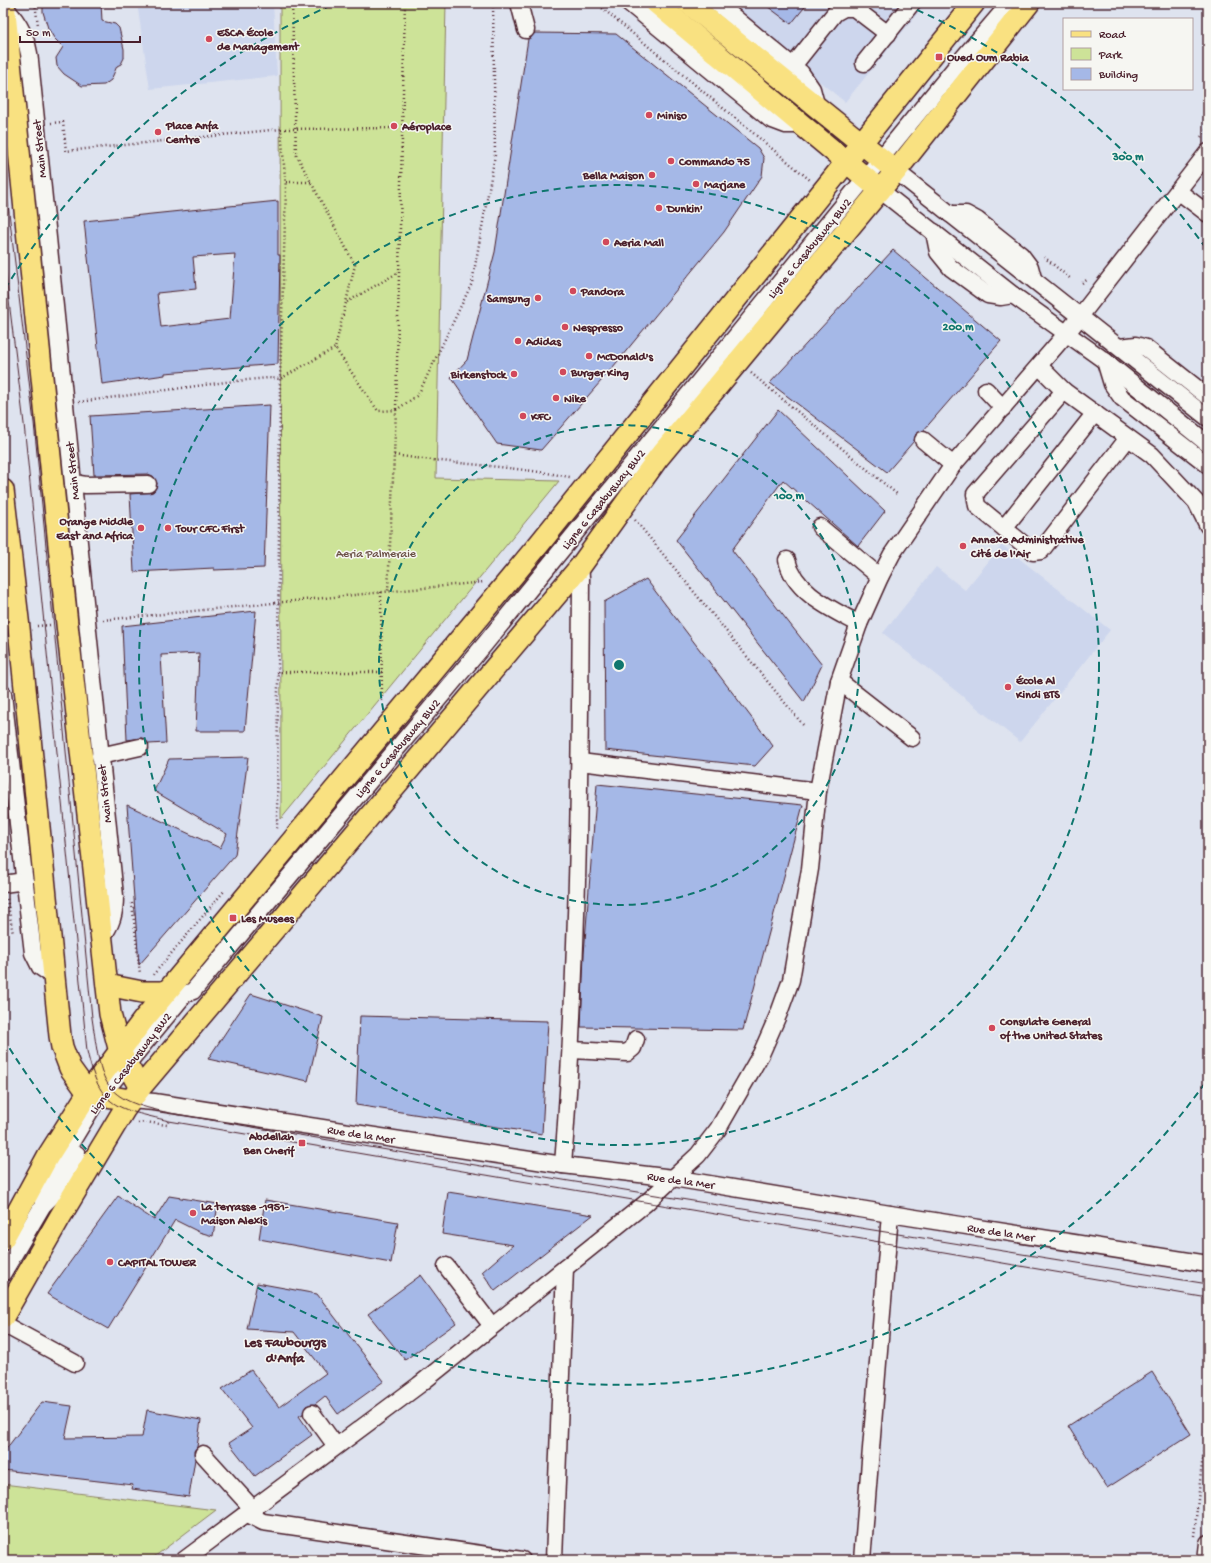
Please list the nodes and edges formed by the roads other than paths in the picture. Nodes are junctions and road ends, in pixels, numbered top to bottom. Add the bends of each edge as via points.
1 (519, 3) edge
2 (629, 3) edge
3 (656, 3) edge
4 (688, 3) edge
5 (717, 3) edge
6 (912, 3) edge
7 (974, 3) edge
8 (1010, 3) edge
9 (1029, 3) edge
10 (4, 6) edge
11 (526, 30) dead end
12 (888, 34) junction
13 (864, 63) dead end
14 (794, 66) junction
15 (817, 108) junction
16 (802, 125) junction
17 (861, 144) junction
18 (1208, 152) edge
19 (846, 162) junction
20 (889, 165) junction
21 (873, 184) junction
22 (1178, 191) junction
23 (1208, 214) edge
24 (1080, 317) junction
25 (1067, 333) junction
26 (1120, 347) junction
27 (1105, 361) junction
28 (1039, 366) junction
29 (986, 390) dead end
30 (1064, 391) junction
31 (1208, 398) edge
32 (1003, 408) junction
33 (1095, 413) junction
34 (1208, 418) edge
35 (1128, 438) junction
36 (923, 440) dead end
37 (1208, 444) edge
38 (953, 465) junction
39 (1208, 465) edge
40 (73, 483) junction
41 (148, 484) dead end
42 (3, 490) edge
43 (1208, 526) edge
44 (820, 527) dead end
45 (1004, 528) junction
46 (787, 560) dead end
47 (580, 567) junction
48 (880, 577) junction
49 (77, 623) junction
50 (859, 624) junction
51 (838, 681) junction
52 (3, 694) edge
53 (912, 738) dead end
54 (140, 747) dead end
55 (100, 756) junction
56 (580, 762) junction
57 (818, 790) junction
58 (25, 881) junction
59 (4, 885) edge
60 (102, 938) junction
61 (53, 976) junction
62 (107, 985) junction
63 (166, 992) junction
64 (636, 1039) dead end
65 (572, 1050) junction
66 (134, 1080) junction
67 (100, 1096) junction
68 (563, 1165) junction
69 (673, 1178) junction
70 (890, 1214) junction
71 (3, 1239) edge
72 (1208, 1264) edge
73 (446, 1266) dead end
74 (565, 1268) junction
75 (3, 1273) edge
76 (3, 1317) edge
77 (3, 1324) edge
78 (492, 1326) junction
79 (75, 1363) dead end
80 (312, 1413) dead end
81 (336, 1446) junction
82 (203, 1454) dead end
83 (249, 1510) junction
84 (1201, 1541) edge
85 (184, 1560) edge
86 (522, 1560) edge
87 (554, 1560) edge
88 (862, 1560) edge
89 (1206, 1560) edge

1 - 11 street
2 - 16 street via 770,119 786,125
3 - 16 main road
4 - 15 main road
5 - 14 street
6 - 12 street
7 - 17 main road
8 - 20 street via 963,58
9 - 20 main road
10 - 40 street, Main Street via 23,32 29,51
10 - 49 main road, Main Street
12 - 13 street
12 - 14 street via 854,8 844,8 835,13
14 - 15 street via 812,89
15 - 17 main road
16 - 19 main road
17 - 19 main road
17 - 20 main road
18 - 22 street
19 - 21 main road
19 - 63 main road via 510,579
20 - 21 main road
20 - 24 street
21 - 25 street via 1013,295
21 - 47 main road via 658,458
21 - 66 street, Ligne 6 Casabusway BW2 via 193,991 191,1001
22 - 23 street
22 - 24 street
24 - 25 street
24 - 26 street
25 - 27 street
25 - 28 street
26 - 31 street via 1136,345 1146,348
26 - 34 street
27 - 37 street
27 - 39 street via 1112,384 1122,398
28 - 30 street
28 - 32 street
29 - 32 street
30 - 33 street
30 - 45 street via 975,494 977,506
32 - 38 street
33 - 35 street
33 - 45 street
35 - 43 street via 1152,455 1196,502
35 - 45 street via 1041,551 1033,552
36 - 38 street
38 - 48 street via 892,554
40 - 41 street
40 - 49 street, Main Street
42 - 61 main road
44 - 48 street
46 - 50 street via 798,584
47 - 56 street
47 - 66 main road
48 - 50 street
49 - 55 street, Main Street
49 - 60 main road, Main Street
50 - 51 street
51 - 53 street
51 - 57 street
52 - 58 street
54 - 55 street
55 - 60 street, Main Street via 115,904 112,922
56 - 57 street
56 - 65 street
57 - 69 street via 802,920 791,980 779,1013 744,1086 718,1129 698,1155
58 - 59 street
58 - 61 street via 33,953 40,967
60 - 62 main road, Main Street
61 - 67 main road via 62,1047 70,1068
62 - 63 main road via 142,992
62 - 66 main road, Main Street via 112,1027
63 - 66 main road
64 - 65 street via 633,1048 627,1053
65 - 68 street
66 - 67 main road
66 - 67 main road
66 - 68 street, Rue de la Mer via 172,1105
66 - 76 main road
67 - 71 main road via 33,1181
67 - 75 street, Ligne 6 Casabusway BW2 via 43,1189 43,1205
68 - 69 street, Rue de la Mer
69 - 70 street, Rue de la Mer
69 - 74 street
70 - 72 street, Rue de la Mer
70 - 88 street
73 - 78 street
74 - 78 street
74 - 87 street
77 - 79 street
78 - 81 street via 419,1385
80 - 81 street
81 - 83 street
82 - 83 street
83 - 85 street
83 - 86 street via 263,1522
84 - 89 street

